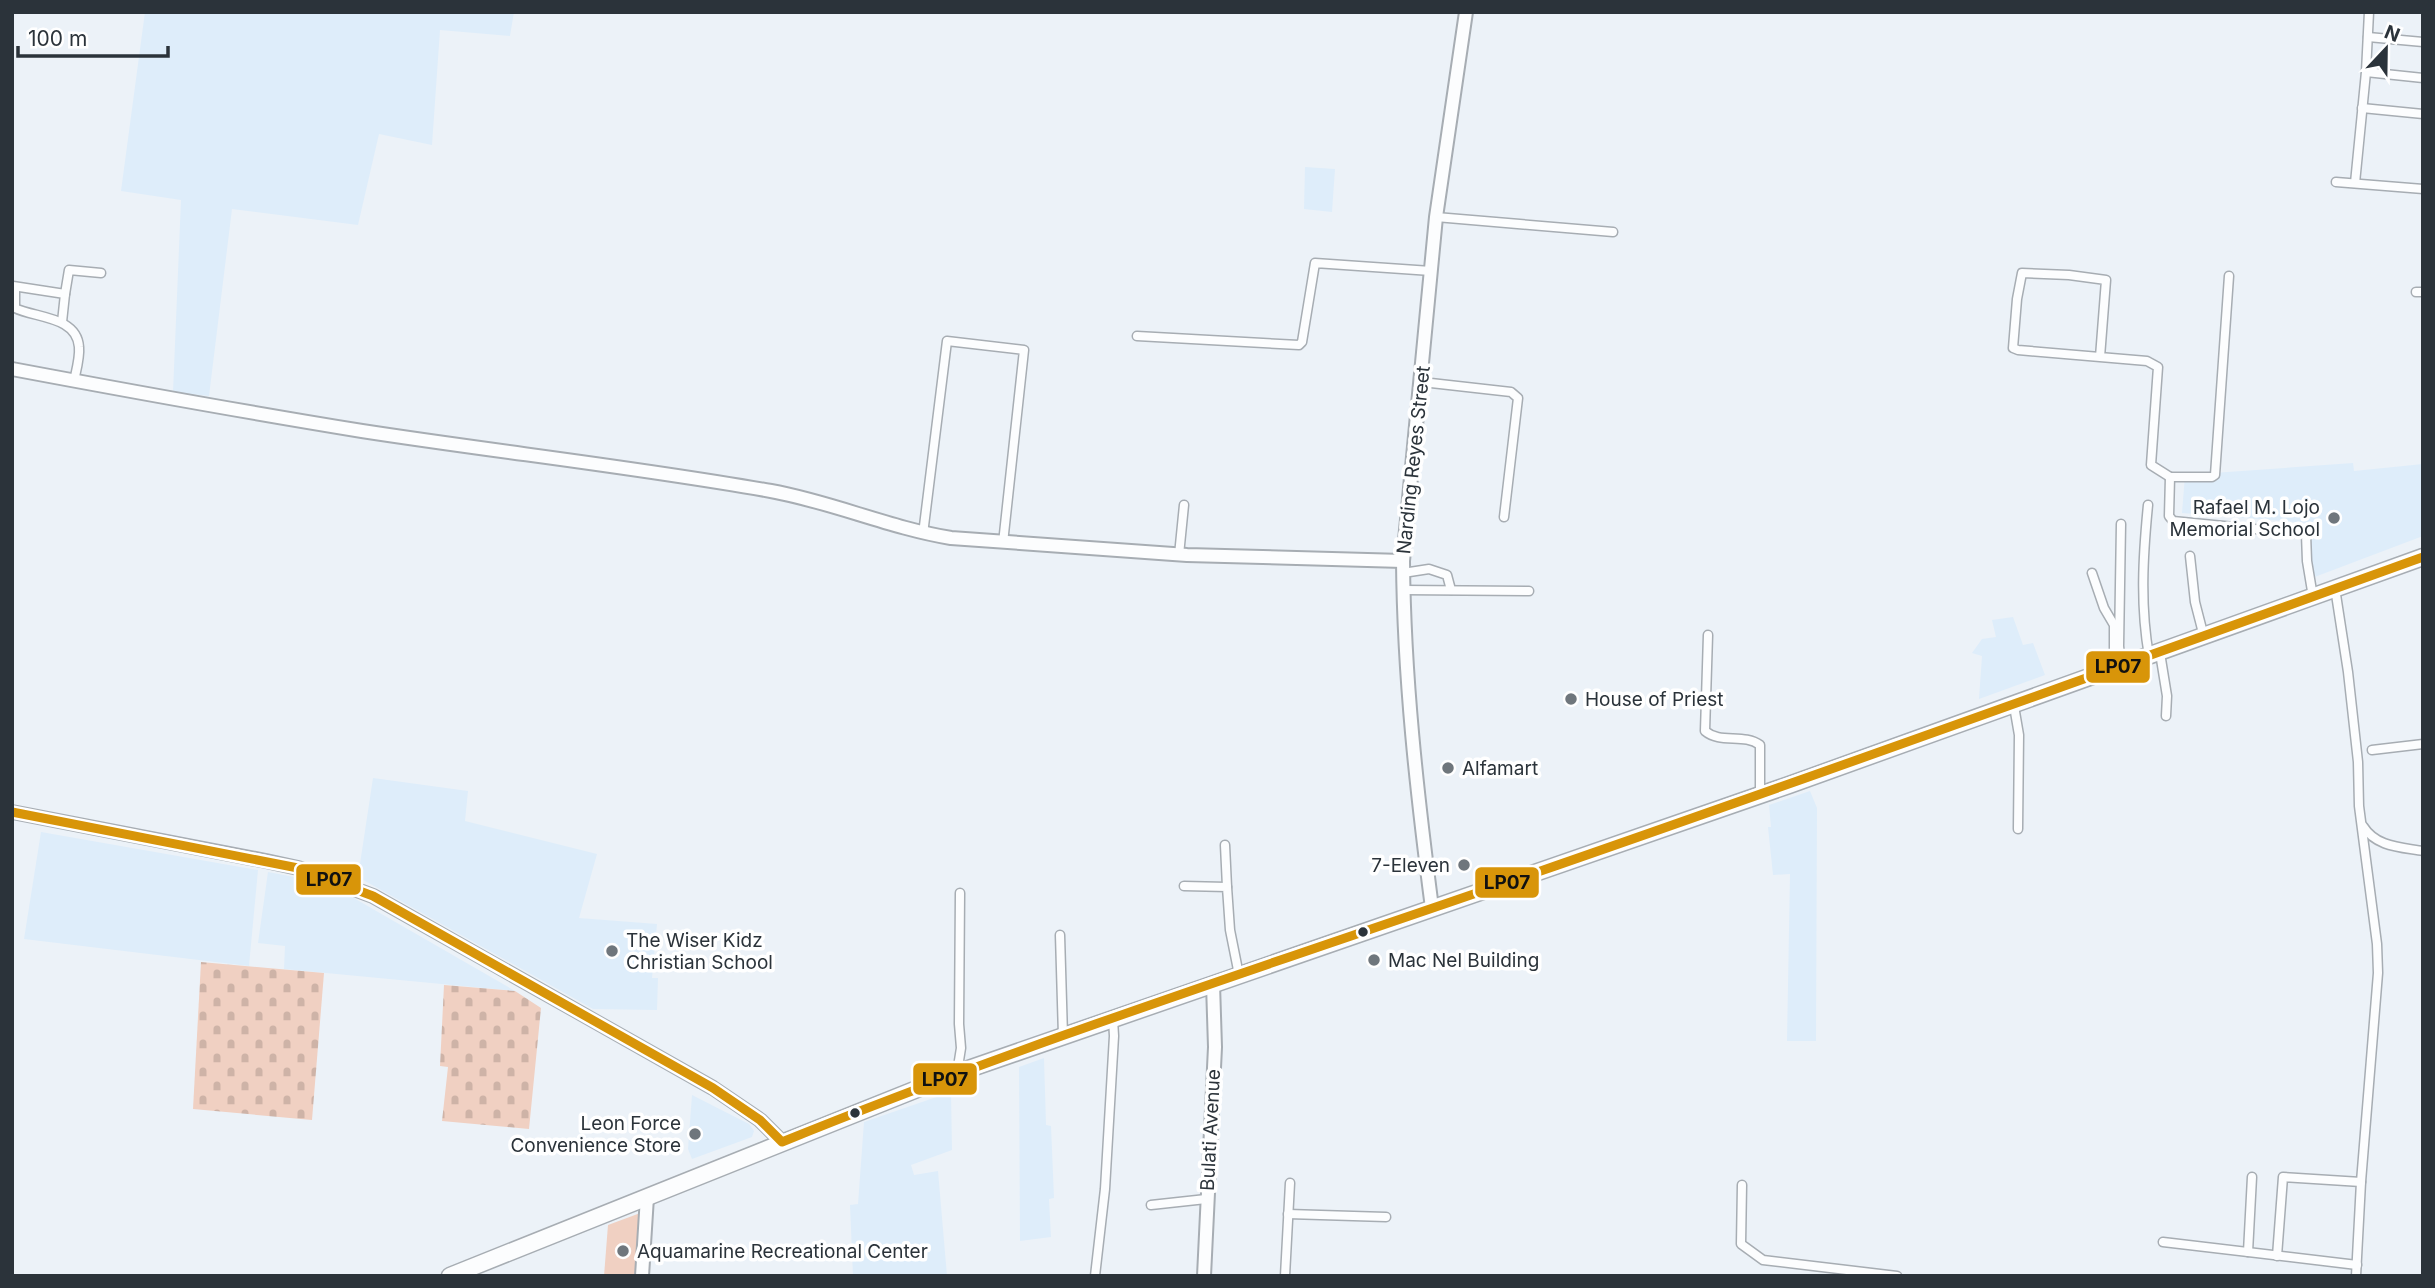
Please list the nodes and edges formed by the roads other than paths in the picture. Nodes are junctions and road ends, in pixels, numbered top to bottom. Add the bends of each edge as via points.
1 (1466, 12) edge
2 (2369, 12) edge
3 (2368, 37) junction
4 (2423, 42) edge
5 (2366, 72) junction
6 (2423, 78) edge
7 (2362, 108) junction
8 (2423, 114) edge
9 (2336, 182) dead end
10 (2355, 183) junction
11 (2423, 189) edge
12 (1436, 217) junction
13 (1613, 232) dead end
14 (1431, 271) junction
15 (101, 273) dead end
16 (2229, 276) dead end
17 (14, 286) edge
18 (65, 294) junction
19 (62, 322) junction
20 (1137, 337) dead end
21 (2100, 357) junction
22 (12, 369) edge
23 (74, 381) junction
24 (1422, 382) junction
25 (2170, 477) junction
26 (1184, 505) dead end
27 (2148, 505) dead end
28 (1504, 517) dead end
29 (2122, 524) dead end
30 (923, 534) junction
31 (1003, 543) junction
32 (1179, 555) junction
33 (2190, 556) dead end
34 (2423, 557) edge
35 (1403, 567) junction
36 (2092, 573) dead end
37 (2335, 588) junction
38 (1403, 590) junction
39 (1451, 590) junction
40 (1530, 591) dead end
41 (2312, 597) junction
42 (1708, 635) dead end
43 (2204, 637) junction
44 (2155, 654) junction
45 (2118, 668) junction
46 (2014, 706) junction
47 (2166, 716) dead end
48 (2423, 744) edge
49 (2372, 750) dead end
50 (1760, 794) junction
51 (12, 813) edge
52 (2362, 823) junction
53 (2018, 829) dead end
54 (1225, 845) dead end
55 (2423, 851) edge
56 (1184, 886) dead end
57 (1227, 887) junction
58 (960, 892) dead end
59 (1432, 908) junction
60 (1060, 935) dead end
61 (1239, 975) junction
62 (1213, 985) junction
63 (1113, 1019) junction
64 (1063, 1036) junction
65 (957, 1073) junction
66 (782, 1142) junction
67 (2252, 1177) dead end
68 (2361, 1182) junction
69 (1290, 1183) dead end
70 (1742, 1185) dead end
71 (647, 1197) junction
72 (1206, 1199) junction
73 (1151, 1205) dead end
74 (1288, 1214) junction
75 (1387, 1217) dead end
76 (2163, 1242) dead end
77 (2248, 1252) junction
78 (2277, 1256) junction
79 (2357, 1265) junction
80 (450, 1276) edge
81 (642, 1276) edge
82 (1095, 1276) edge
83 (1204, 1276) edge
84 (1285, 1276) edge
85 (1898, 1276) edge
86 (2356, 1276) edge

1 - 12 street, Narding Reyes Street
2 - 3 street
3 - 4 street
3 - 5 street
5 - 6 street
5 - 7 street
7 - 8 street
7 - 10 street
9 - 10 street
10 - 11 street
12 - 13 street
12 - 14 street, Narding Reyes Street
14 - 20 street via 1315,263 1299,345
14 - 24 street, Narding Reyes Street
15 - 18 street via 69,270
16 - 25 street via 2215,475
17 - 18 street
17 - 19 street via 15,308
18 - 19 street
19 - 23 street via 75,334 79,346
21 - 21 street via 2013,348 2022,273 2106,280
21 - 25 street via 2147,361 2158,367 2151,465
22 - 23 street
23 - 30 street via 364,431 775,492
24 - 28 street via 1511,392 1518,398
24 - 35 street, Narding Reyes Street
25 - 41 street via 2169,516 2173,522 2306,534
26 - 32 street
27 - 44 street via 2143,617
29 - 45 street
30 - 31 street
30 - 31 street via 947,341 1024,350
31 - 32 street
32 - 35 street
33 - 43 street
34 - 37 highway
35 - 38 street, Narding Reyes Street
35 - 39 street via 1438,570 1447,575
36 - 45 street via 2114,625
37 - 41 highway
37 - 52 street
38 - 39 street
38 - 59 street, Narding Reyes Street via 1415,775
39 - 40 street
41 - 43 highway
42 - 50 street via 1705,731 1760,745
43 - 44 highway
44 - 45 highway
44 - 47 street via 2167,696
45 - 46 highway
46 - 50 highway
46 - 53 street via 2019,735
48 - 49 street
50 - 59 highway
51 - 66 street via 266,861 354,888 713,1088 760,1120
52 - 55 street via 2373,839
52 - 68 street via 2378,973
54 - 57 street
56 - 57 street
57 - 61 street
58 - 65 street via 961,1048
59 - 61 highway
60 - 64 street
61 - 62 highway
62 - 63 highway
62 - 72 street, Bulati Avenue via 1215,1047
63 - 64 highway
63 - 82 street via 1105,1189
64 - 65 highway
65 - 66 highway
66 - 71 highway
67 - 77 street
68 - 78 street via 2283,1177
68 - 79 street
69 - 74 street
70 - 85 street via 1741,1244 1763,1260
71 - 80 highway
71 - 81 street
72 - 73 street
72 - 83 street, Bulati Avenue
74 - 75 street
74 - 84 street
76 - 77 street
77 - 78 street
78 - 79 street
79 - 86 street

